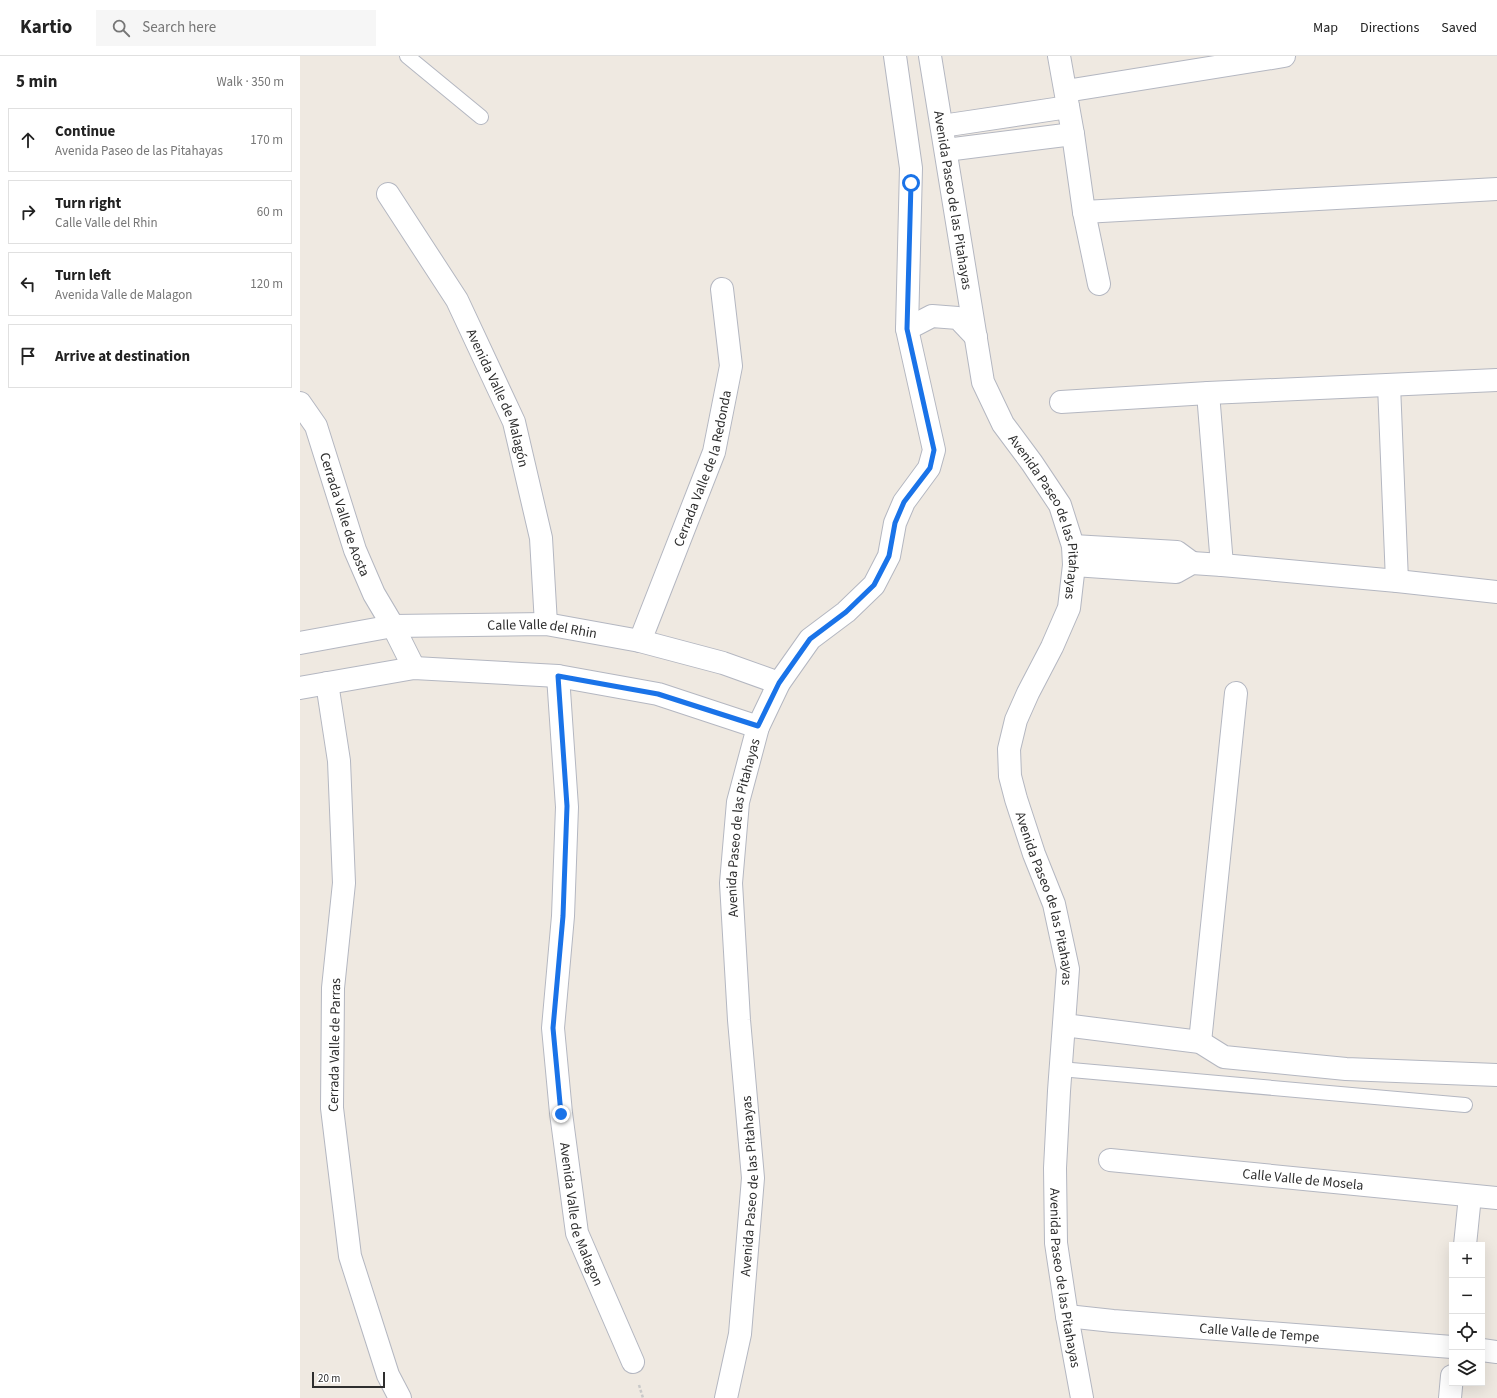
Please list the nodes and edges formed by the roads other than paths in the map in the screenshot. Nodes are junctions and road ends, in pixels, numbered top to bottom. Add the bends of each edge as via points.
1 (407, 56) edge
2 (895, 56) edge
3 (930, 56) edge
4 (1059, 56) edge
5 (1284, 56) edge
6 (1067, 99) junction
7 (481, 117) dead end
8 (942, 126) junction
9 (1073, 134) junction
10 (946, 150) junction
11 (1497, 189) edge
12 (388, 194) dead end
13 (1084, 212) junction
14 (1099, 284) dead end
15 (722, 289) dead end
16 (907, 329) junction
17 (976, 337) junction
18 (1497, 380) edge
19 (1389, 385) junction
20 (1208, 393) junction
21 (1060, 402) dead end
22 (300, 403) edge
23 (1074, 556) junction
24 (1222, 564) junction
25 (1397, 581) junction
26 (1497, 592) edge
27 (546, 624) junction
28 (393, 626) junction
29 (640, 641) junction
30 (300, 643) edge
31 (414, 668) junction
32 (558, 676) junction
33 (328, 683) junction
34 (779, 683) junction
35 (300, 688) edge
36 (1236, 693) dead end
37 (758, 726) junction
38 (1064, 1025) junction
39 (1200, 1042) junction
40 (1060, 1069) junction
41 (1497, 1075) edge
42 (1465, 1105) dead end
43 (1110, 1160) dead end
44 (1470, 1196) junction
45 (1497, 1198) edge
46 (1465, 1242) edge
47 (1067, 1316) junction
48 (1449, 1347) edge
49 (1485, 1350) edge
50 (1497, 1352) edge
51 (633, 1362) dead end
52 (1451, 1386) edge
53 (400, 1398) edge
54 (726, 1398) edge
55 (1082, 1398) edge
56 (1450, 1398) edge

1 - 7 lane
2 - 16 street, Avenida Paseo de las Pitahayas via 911,168
3 - 8 street, Avenida Paseo de las Pitahayas
4 - 6 street
5 - 6 street
6 - 8 street
6 - 9 street
8 - 10 street, Avenida Paseo de las Pitahayas
9 - 10 street
9 - 13 street
10 - 17 street, Avenida Paseo de las Pitahayas
11 - 13 street
12 - 27 street, Avenida Valle de Malagón via 457,300 514,422 541,538
13 - 14 street
15 - 29 street, Cerrada Valle de la Redonda via 731,366 714,452
16 - 17 street via 932,316 958,318
16 - 34 street, Avenida Paseo de las Pitahayas via 934,450 930,468 904,502 895,523 889,556 874,585 846,612 810,639
17 - 23 street, Avenida Paseo de las Pitahayas via 983,382 1003,424 1060,505
18 - 19 street
19 - 20 street
19 - 25 street
20 - 21 street
20 - 24 street
22 - 28 street, Cerrada Valle de Aosta via 316,426 355,550 374,594
23 - 24 street via 1176,572 1192,563
23 - 38 street, Avenida Paseo de las Pitahayas via 1069,608 1016,720 1009,748 1010,776 1014,791 1034,854 1054,904 1068,969
24 - 25 street
25 - 26 street
27 - 28 street, Calle Valle del Rhin
27 - 29 street, Calle Valle del Rhin
28 - 30 street, Calle Valle del Rhin
28 - 31 street, Cerrada Valle de Aosta
29 - 34 street, Calle Valle del Rhin via 723,663
31 - 32 street
31 - 33 street
32 - 37 street via 658,694
32 - 51 street, Avenida Valle de Malagon via 567,806 563,916 553,1028 561,1114 577,1234
33 - 35 street
33 - 53 street, Cerrada Valle de Parras via 339,761 344,883 333,988 332,1108 350,1256 388,1375
34 - 37 street, Avenida Paseo de las Pitahayas
36 - 39 street
37 - 54 street, Avenida Paseo de las Pitahayas via 738,802 731,884 739,1020 753,1178 740,1334
38 - 39 street
38 - 40 street, Avenida Paseo de las Pitahayas
39 - 41 street via 1224,1057 1346,1069
40 - 42 lane
40 - 47 street, Avenida Paseo de las Pitahayas via 1056,1243
43 - 44 street, Calle Valle de Mosela
44 - 45 street, Calle Valle de Mosela
44 - 46 street
47 - 48 street, Calle Valle de Tempe
47 - 55 street, Avenida Paseo de las Pitahayas
49 - 50 street
52 - 56 street

